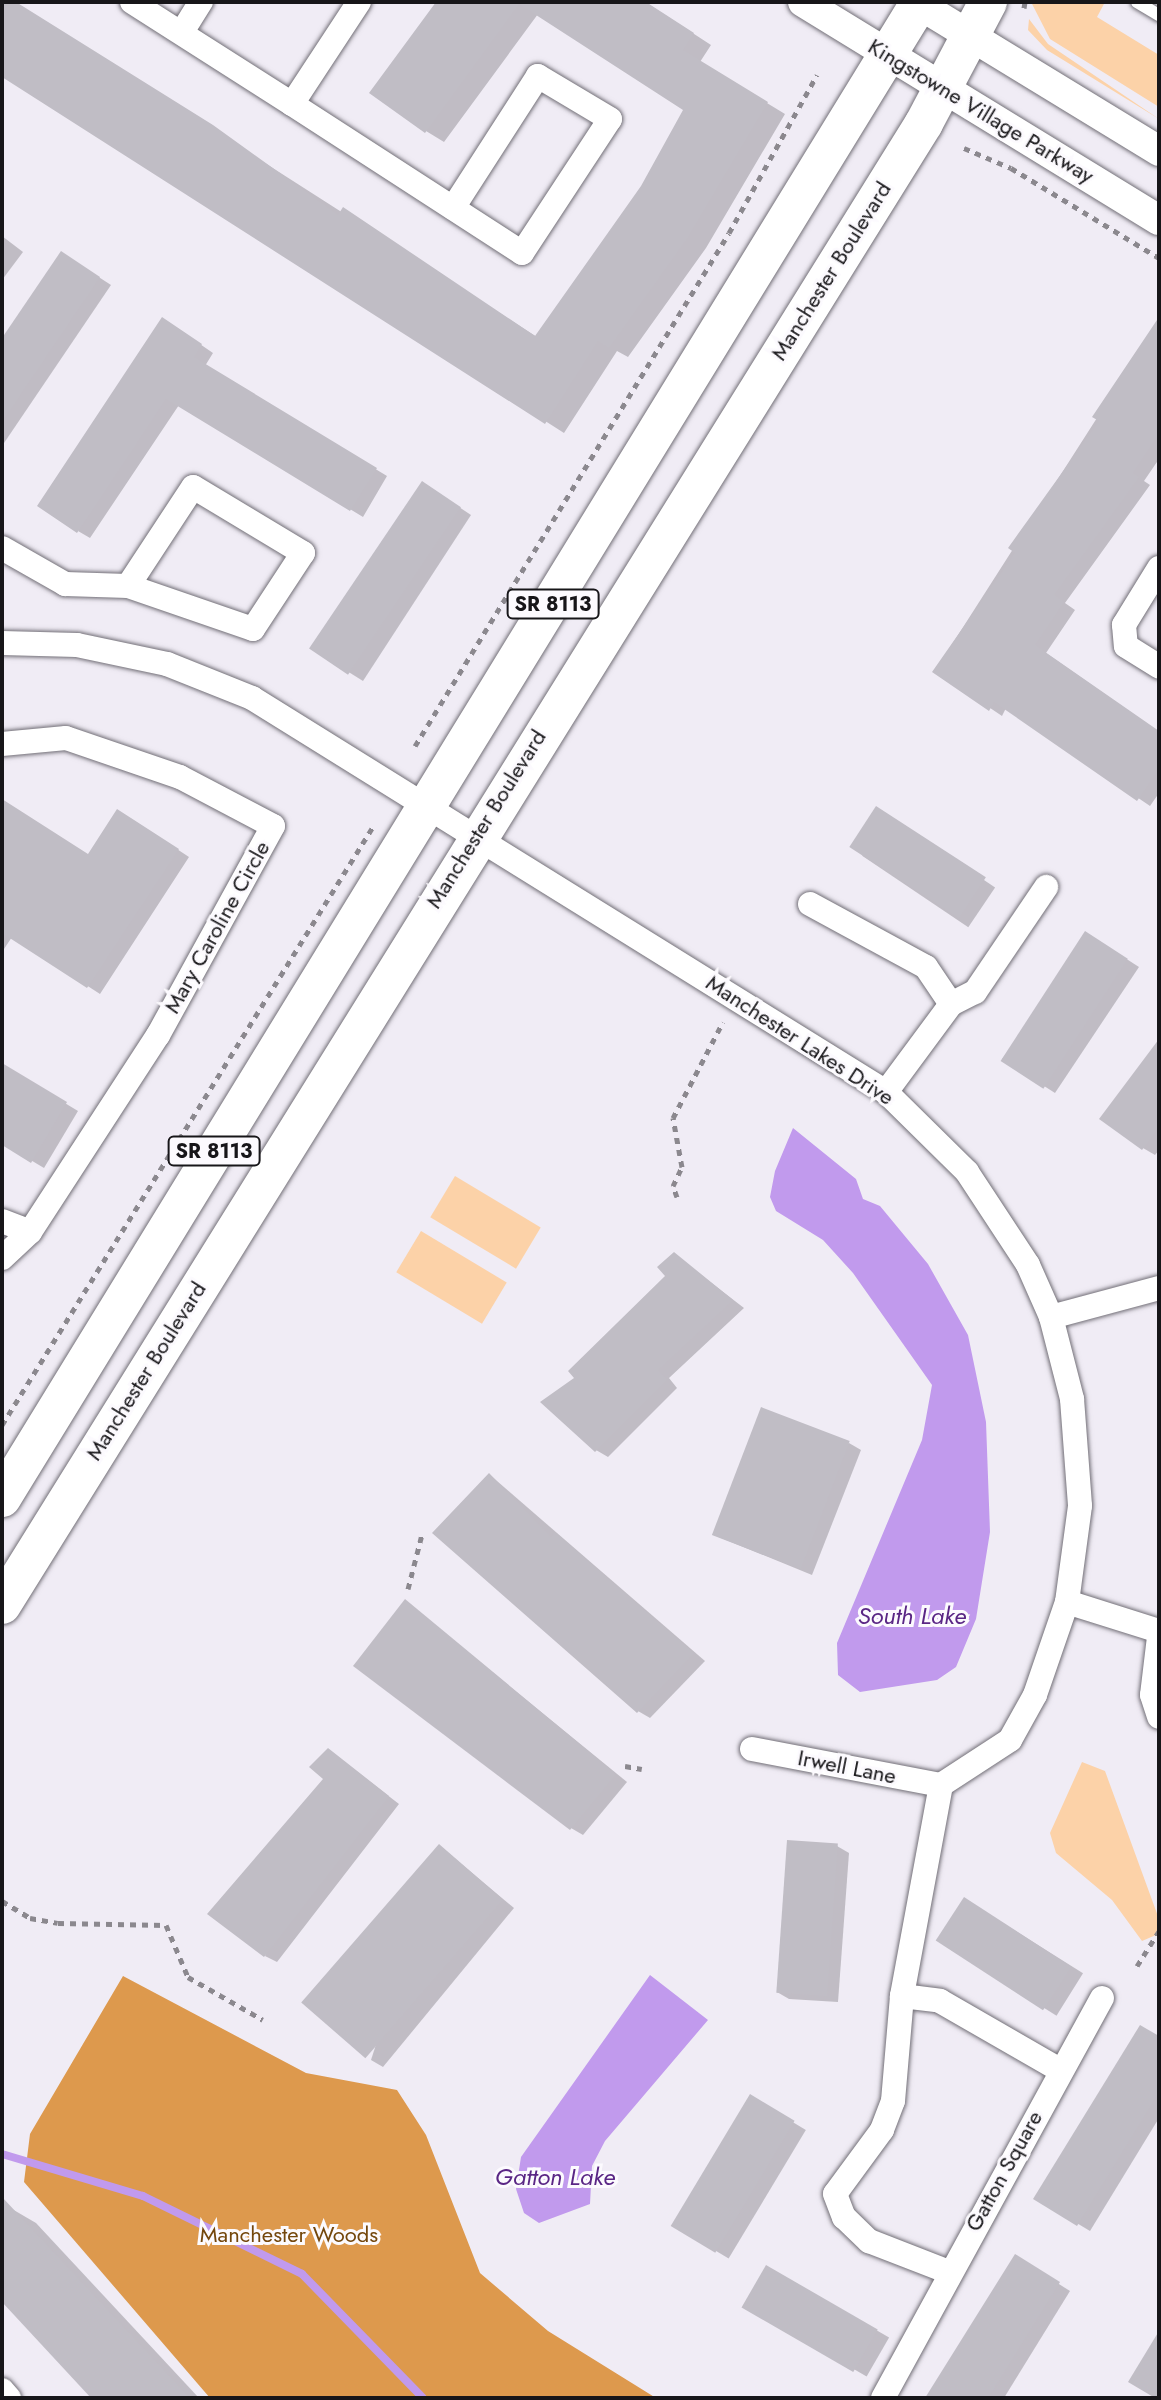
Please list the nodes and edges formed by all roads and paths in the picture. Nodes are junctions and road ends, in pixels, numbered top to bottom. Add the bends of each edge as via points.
1 (132, 2) edge
2 (201, 2) edge
3 (359, 2) edge
4 (803, 2) edge
5 (1137, 2) edge
6 (918, 3) edge
7 (1012, 4) edge
8 (1159, 15) edge
9 (182, 32) junction
10 (970, 35) junction
11 (890, 56) junction
12 (817, 75) dead end
13 (942, 88) junction
14 (292, 104) junction
15 (964, 148) dead end
16 (1159, 151) edge
17 (453, 208) junction
18 (1159, 220) edge
19 (1159, 258) edge
20 (2, 548) edge
21 (1159, 568) edge
22 (128, 586) junction
23 (2, 643) edge
24 (1159, 667) edge
25 (2, 744) edge
26 (415, 746) dead end
27 (428, 805) junction
28 (375, 824) dead end
29 (476, 835) junction
30 (1046, 887) dead end
31 (810, 904) dead end
32 (951, 1004) junction
33 (723, 1022) dead end
34 (886, 1092) junction
35 (677, 1197) dead end
36 (2, 1221) edge
37 (30, 1232) junction
38 (2, 1258) edge
39 (1159, 1288) edge
40 (1051, 1317) junction
41 (2, 1425) edge
42 (2, 1498) edge
43 (422, 1534) dead end
44 (408, 1589) dead end
45 (1067, 1602) junction
46 (2, 1605) edge
47 (1159, 1634) edge
48 (1159, 1717) edge
49 (752, 1749) dead end
50 (625, 1766) dead end
51 (642, 1769) dead end
52 (941, 1785) junction
53 (2, 1901) edge
54 (1159, 1931) edge
55 (1137, 1966) dead end
56 (902, 1996) junction
57 (1102, 1998) dead end
58 (263, 2020) dead end
59 (1060, 2070) junction
60 (949, 2272) junction
61 (2, 2390) edge
62 (9, 2398) edge
63 (883, 2398) edge

1 - 9 street
2 - 9 street
3 - 14 street
4 - 11 street, Kingstowne Village Parkway
5 - 8 lane
6 - 10 street
6 - 11 main road, SR 8113
7 - 10 main road, SR 8113
9 - 14 street
10 - 13 main road, Manchester Boulevard / SR 8113
10 - 16 street
11 - 13 street, Kingstowne Village Parkway
11 - 27 main road, SR 8113
12 - 26 path via 753,194
13 - 18 street, Kingstowne Village Parkway
13 - 29 main road, Manchester Boulevard / SR 8113
14 - 17 street
15 - 19 path via 1011,168
17 - 17 street via 522,253 610,119 538,76
20 - 22 street via 65,584
21 - 24 street via 1124,625 1126,646
22 - 22 street via 193,487 303,553 253,629
23 - 27 street, Manchester Lakes Drive via 77,645 213,680
25 - 37 street, Mary Caroline Circle via 66,738 180,777 273,826 158,1035
27 - 29 street, Manchester Lakes Drive
27 - 42 main road, SR 8113
28 - 41 path
29 - 34 street, Manchester Lakes Drive
29 - 46 main road, Manchester Boulevard / SR 8113
30 - 32 street via 975,992
31 - 32 street via 926,967
32 - 34 street
33 - 35 path via 673,1118 682,1167 673,1186
34 - 40 street, Manchester Lakes Drive via 996,1211
36 - 37 street
37 - 38 street, Mary Caroline Circle
39 - 40 street
40 - 45 street, Manchester Lakes Drive via 1080,1465
43 - 44 path
45 - 47 street
45 - 52 street, Manchester Lakes Drive via 1035,1695 1010,1740
47 - 48 street via 1152,1695
49 - 52 street, Irwell Lane
50 - 51 path
52 - 56 street
53 - 58 path via 30,1918 58,1923 166,1925 188,1977
54 - 55 path
56 - 59 street via 940,2001
56 - 60 street via 893,2101 882,2130 835,2194 844,2217 869,2241
57 - 59 street, Gatton Square
59 - 60 street, Gatton Square
60 - 63 street, Gatton Square
61 - 62 street

